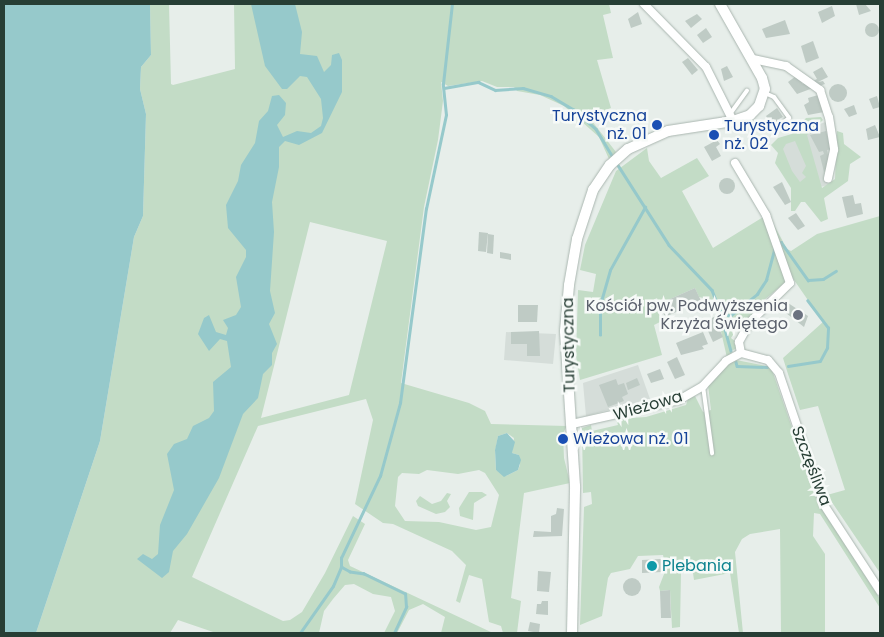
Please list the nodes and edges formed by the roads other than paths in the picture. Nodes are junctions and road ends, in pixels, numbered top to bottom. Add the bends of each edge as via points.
1 (644, 4) edge
2 (720, 4) edge
3 (753, 59) junction
4 (747, 91) dead end
5 (765, 92) junction
6 (732, 117) junction
7 (778, 127) dead end
8 (735, 163) dead end
9 (828, 178) dead end
10 (741, 353) junction
11 (703, 386) junction
12 (572, 424) junction
13 (712, 453) dead end
14 (880, 591) edge
15 (572, 633) edge

1 - 6 street via 706,67
2 - 3 street
3 - 5 street
3 - 9 street via 786,66 820,90 834,150
4 - 6 lane
5 - 6 street, Turystyczna via 755,111
5 - 7 lane via 774,98 789,118
6 - 12 street, Turystyczna via 657,134 615,160 600,179 588,203 572,264 565,330
8 - 10 street via 775,237 790,283 750,322 739,342
10 - 11 street, Wieżowa via 726,362
10 - 14 street, Szczęśliwa via 763,357 776,368 824,505
11 - 12 street, Wieżowa via 679,400
11 - 13 lane
12 - 15 street, Turystyczna via 575,486

